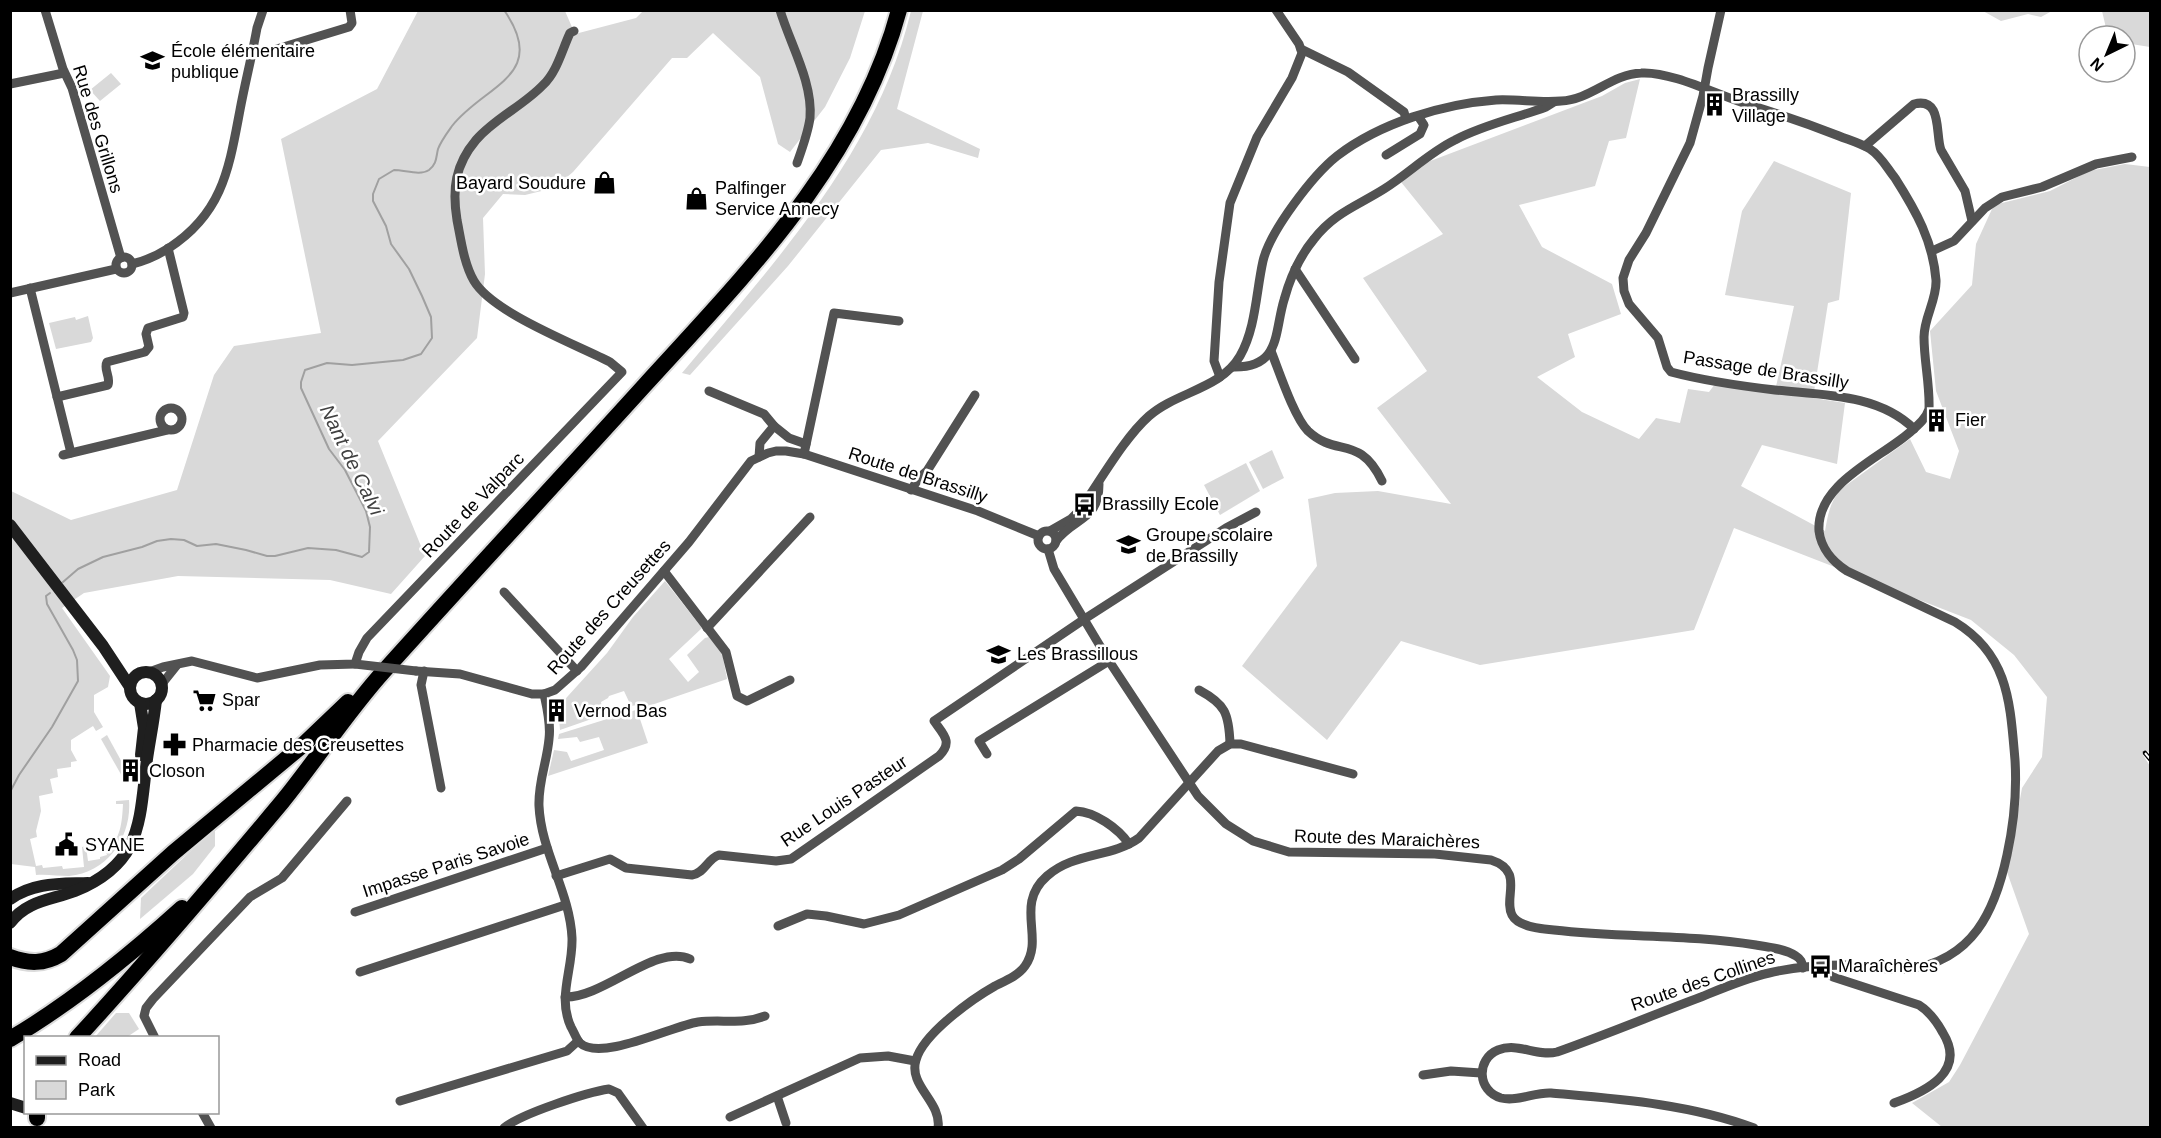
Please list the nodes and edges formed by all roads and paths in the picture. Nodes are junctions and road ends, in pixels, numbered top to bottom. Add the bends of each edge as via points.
1 (45, 10) edge
2 (263, 10) edge
3 (350, 10) edge
4 (780, 10) edge
5 (899, 10) edge
6 (1276, 10) edge
7 (1721, 10) edge
8 (574, 31) dead end
9 (1301, 49) junction
10 (267, 52) dead end
11 (64, 73) junction
12 (10, 84) edge
13 (1705, 89) junction
14 (1555, 102) junction
15 (1418, 116) junction
16 (1407, 119) junction
17 (1865, 146) junction
18 (1386, 155) dead end
19 (2132, 157) dead end
20 (797, 163) dead end
21 (1972, 220) junction
22 (168, 248) junction
23 (1932, 251) junction
24 (121, 258) junction
25 (132, 264) junction
26 (116, 269) junction
27 (1295, 269) junction
28 (30, 288) junction
29 (10, 292) edge
30 (899, 321) dead end
31 (1271, 351) junction
32 (1355, 358) dead end
33 (1233, 367) junction
34 (1220, 377) junction
35 (709, 391) dead end
36 (975, 395) dead end
37 (57, 397) junction
38 (774, 426) junction
39 (1914, 429) junction
40 (167, 430) dead end
41 (805, 449) junction
42 (759, 457) junction
43 (1382, 481) dead end
44 (1099, 484) junction
45 (911, 490) junction
46 (1256, 512) dead end
47 (810, 517) dead end
48 (10, 525) edge
49 (1050, 531) junction
50 (1039, 536) junction
51 (1056, 541) junction
52 (1048, 549) junction
53 (664, 571) junction
54 (504, 592) dead end
55 (1083, 620) junction
56 (707, 628) junction
57 (103, 646) junction
58 (403, 650) junction
59 (1109, 661) junction
60 (355, 664) junction
61 (177, 665) junction
62 (420, 671) junction
63 (577, 671) junction
64 (144, 673) junction
65 (790, 680) dead end
66 (161, 685) junction
67 (130, 687) junction
68 (1198, 690) dead end
69 (544, 694) junction
70 (156, 700) junction
71 (140, 703) junction
72 (1230, 744) junction
73 (987, 754) dead end
74 (1353, 774) dead end
75 (1190, 783) junction
76 (441, 788) dead end
77 (347, 801) dead end
78 (139, 819) junction
79 (264, 823) junction
80 (1129, 844) junction
81 (547, 848) junction
82 (556, 876) junction
83 (92, 882) junction
84 (10, 899) edge
85 (566, 905) junction
86 (355, 912) dead end
87 (10, 923) edge
88 (778, 926) dead end
89 (10, 957) edge
90 (690, 959) dead end
91 (1820, 966) junction
92 (1803, 968) junction
93 (360, 972) dead end
94 (565, 997) junction
95 (765, 1016) dead end
96 (79, 1036) edge
97 (154, 1036) edge
98 (10, 1039) edge
99 (579, 1041) junction
100 (915, 1061) junction
101 (1481, 1073) junction
102 (1423, 1075) dead end
103 (777, 1096) junction
104 (400, 1101) dead end
105 (1894, 1103) dead end
106 (203, 1114) edge
107 (730, 1117) dead end
108 (786, 1123) dead end
109 (211, 1128) edge
110 (504, 1128) edge
111 (643, 1128) edge
112 (938, 1128) edge
113 (1754, 1128) edge

1 - 11 street, Rue des Grillons
2 - 22 street via 226,177 207,214 189,234
3 - 10 street via 349,27
4 - 20 street via 808,98 810,118
5 - 58 highway via 858,116 789,222
6 - 9 street
7 - 13 street
8 - 60 street, Route de Valparc via 544,85 488,128 469,150 457,176 454,201 465,257 481,290 512,314 610,362 622,372 368,638
9 - 16 street via 1348,72 1404,112
9 - 34 street via 1298,67 1257,137 1230,203 1214,361
11 - 12 street
11 - 24 street, Rue des Grillons via 72,88
13 - 14 street via 1639,73 1619,78 1577,99
13 - 17 street
13 - 39 street, Passage de Brassilly via 1684,158 1623,278 1629,304 1658,338 1668,369 1729,383 1856,400 1895,414
14 - 15 street via 1491,101
14 - 27 street via 1455,140 1384,189 1348,208 1310,244
15 - 16 street
15 - 18 street via 1424,125 1420,134
16 - 33 street via 1372,134 1330,161 1275,231 1264,256 1248,338
17 - 21 street via 1914,104 1928,105 1938,120 1941,150 1965,190
17 - 23 street via 1881,158 1912,205
19 - 21 street via 2101,163 2042,187 2008,195
21 - 23 street via 1954,241
22 - 25 street
22 - 37 street via 183,317 148,328 149,345 145,352 107,362 108,385
23 - 39 street via 1936,288 1923,340 1929,409
24 - 25 street
24 - 26 street
25 - 26 street via 125,273
26 - 28 street
27 - 31 street
27 - 32 street
28 - 29 street
28 - 37 street
30 - 41 street via 834,313
31 - 33 street via 1249,367
31 - 43 street via 1308,430 1326,442 1360,452
33 - 34 street
34 - 44 street via 1168,401 1150,415
35 - 38 street via 764,414
36 - 45 street
37 - 40 street via 67,454
38 - 41 street
38 - 42 street via 760,443
39 - 91 street, Route des Collines via 1831,493 1821,512 1820,537 1826,551 1842,568 1955,622 1992,656 2005,682 2013,732 2017,782 2010,844 1990,912 1958,950 1936,962 1908,969
41 - 42 street, Route de Brassilly
41 - 45 street, Route de Brassilly
42 - 53 street, Route des Creusettes via 745,467
44 - 49 street via 1076,515
44 - 51 street via 1094,508
45 - 50 street, Route de Brassilly
46 - 55 street
47 - 56 street
48 - 57 main road
49 - 50 street
49 - 51 street
50 - 52 street via 1039,544
51 - 52 street
52 - 55 street via 1054,569
53 - 56 street
53 - 63 street, Route des Creusettes
54 - 63 street
55 - 59 street
55 - 82 street, Rue Louis Pasteur via 934,721 946,738 945,750 939,756 791,859 719,855 692,876 626,868 610,859
56 - 65 street via 726,652 739,698 747,701
57 - 64 main road
57 - 67 main road
58 - 79 highway
58 - 89 highway via 304,744 180,847 61,954 39,963
59 - 73 street via 979,741
59 - 75 street
60 - 61 street via 320,664 257,678 199,662
60 - 62 street, Route des Creusettes, bridge
61 - 64 street
61 - 66 street
62 - 69 street, Route des Creusettes via 460,674 524,693
62 - 76 street
63 - 69 street, Route des Creusettes via 555,690
64 - 66 main road via 159,679
64 - 67 main road
66 - 70 main road
67 - 71 main road
68 - 72 street via 1225,711
69 - 81 street via 550,733 539,805
70 - 71 main road
70 - 78 main road
71 - 78 main road via 144,728 136,804
72 - 74 street
72 - 75 street via 1218,751
75 - 80 street
75 - 92 street, Route des Maraichères via 1226,824 1253,841 1281,850 1458,855 1496,862 1510,877 1513,916 1525,924 1557,931 1740,942 1791,953 1799,958
77 - 97 street via 282,878 250,897 159,992 144,1013
78 - 83 main road via 125,856 111,871
79 - 96 highway
79 - 98 highway via 153,934 68,1002
80 - 88 street via 1098,819 1076,811 1010,865 899,915 864,924 807,914
80 - 100 street via 1076,858 1048,875 1033,894 1031,951 1024,967 959,1010
81 - 82 street
81 - 86 street, Impasse Paris Savoie
82 - 85 street
83 - 84 main road via 38,885
83 - 87 main road via 31,905
85 - 93 street
85 - 94 street via 572,939
90 - 94 street via 661,958 583,996
91 - 92 street, Route des Collines
91 - 105 street via 1833,977 1919,1005 1951,1046 1951,1058 1943,1075 1924,1090
92 - 101 street, Route des Collines via 1756,977 1557,1052 1506,1047 1489,1056
94 - 99 street via 565,1014
95 - 99 street via 747,1022 689,1024 610,1048 590,1047
99 - 104 street via 567,1051
100 - 103 street via 888,1056 860,1058
100 - 112 street via 917,1078 938,1114
101 - 102 street via 1451,1071
101 - 113 street via 1487,1088 1504,1099 1548,1093 1684,1108
103 - 107 street
103 - 108 street
106 - 109 street
110 - 111 street via 552,1106 609,1089 618,1093

